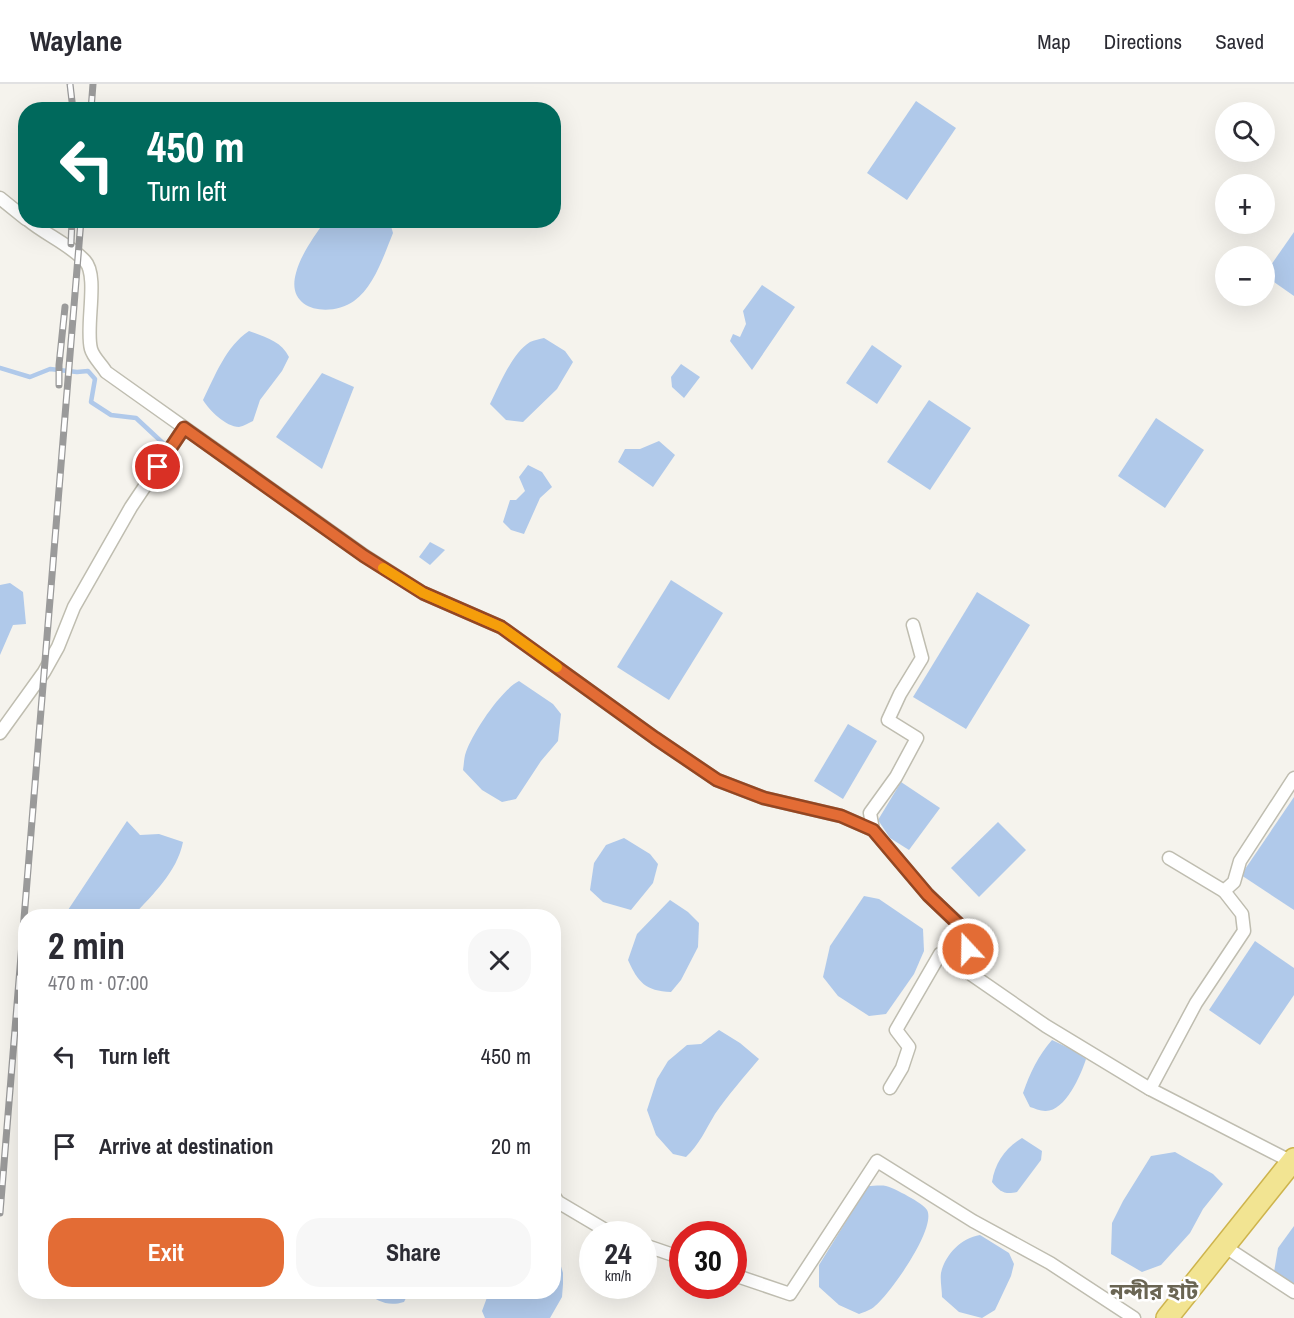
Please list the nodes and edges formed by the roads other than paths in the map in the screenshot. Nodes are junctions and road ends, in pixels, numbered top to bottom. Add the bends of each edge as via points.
1 (0, 198) edge
2 (18, 213) edge
3 (39, 228) edge
4 (184, 428) junction
5 (913, 626) dead end
6 (0, 733) edge
7 (1294, 778) edge
8 (873, 830) junction
9 (1169, 858) dead end
10 (1224, 891) junction
11 (968, 949) junction
12 (890, 1088) dead end
13 (1150, 1089) junction
14 (1293, 1166) edge
15 (561, 1204) edge
16 (590, 1221) edge
17 (1233, 1252) junction
18 (747, 1279) edge
19 (1294, 1292) edge
20 (1134, 1318) edge
21 (1167, 1318) edge
22 (1184, 1318) edge

1 - 2 street
3 - 4 street via 87,262 91,274 92,351 106,372
4 - 6 street via 131,507 74,608 44,672
4 - 8 street via 364,556 423,593 501,627 717,780 764,798 841,816
5 - 8 street via 922,658 888,720 917,738 870,813
7 - 10 street via 1240,861 1234,882
8 - 11 street via 928,895 970,935
9 - 10 street
10 - 13 street via 1242,914 1244,931 1196,1002
11 - 12 street via 940,954 902,1018 896,1030 909,1047
11 - 13 street via 965,970 1046,1026
13 - 14 street
14 - 17 highway
14 - 21 highway
15 - 16 street
17 - 19 street
17 - 22 highway
18 - 20 street via 790,1294 877,1161 1050,1263

